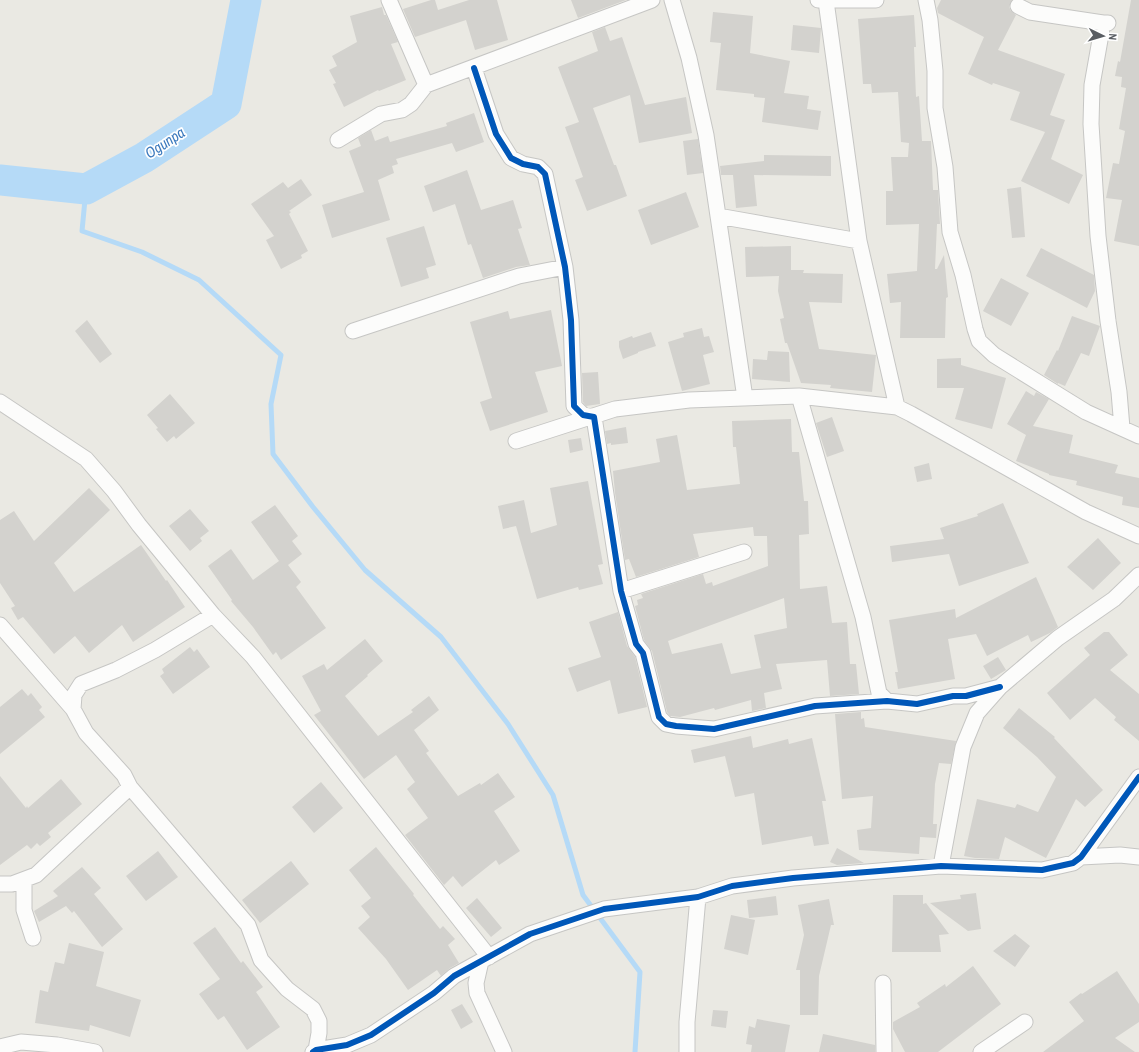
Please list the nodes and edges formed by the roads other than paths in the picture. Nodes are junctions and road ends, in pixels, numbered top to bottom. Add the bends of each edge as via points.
1 (390, 0) edge
2 (652, 0) edge
3 (672, 0) edge
4 (822, 0) edge
5 (876, 0) edge
6 (926, 0) edge
7 (1018, 6) dead end
8 (474, 68) junction
9 (426, 85) junction
10 (338, 140) dead end
11 (718, 216) junction
12 (859, 242) junction
13 (565, 267) junction
14 (353, 331) dead end
15 (798, 396) junction
16 (745, 398) junction
17 (0, 402) edge
18 (897, 407) junction
19 (594, 417) junction
20 (1122, 428) junction
21 (1139, 436) edge
22 (516, 440) dead end
23 (1139, 536) edge
24 (744, 552) dead end
25 (1139, 575) edge
26 (621, 591) junction
27 (213, 615) junction
28 (0, 626) edge
29 (1000, 688) junction
30 (966, 696) junction
31 (887, 701) junction
32 (72, 709) junction
33 (977, 713) junction
34 (1139, 776) edge
35 (130, 787) junction
36 (1082, 857) junction
37 (1139, 857) edge
38 (941, 866) junction
39 (24, 881) junction
40 (0, 884) edge
41 (698, 897) junction
42 (33, 938) dead end
43 (485, 959) junction
44 (882, 983) dead end
45 (1025, 1022) dead end
46 (0, 1047) edge
47 (314, 1051) edge
48 (95, 1052) edge
49 (504, 1052) edge
50 (687, 1052) edge
51 (884, 1052) edge
52 (981, 1052) edge

1 - 9 street
2 - 8 street
3 - 11 street via 689,58 706,135
4 - 5 street
4 - 12 street
6 - 20 street via 935,71 935,108 945,167 950,232 979,341 994,355 1080,408
7 - 20 street via 1030,12 1105,23 1092,85 1091,124 1098,236
8 - 9 street
8 - 13 street via 496,134 511,158 538,167 545,174
9 - 10 street via 411,104 402,110 382,114
11 - 12 street
11 - 16 street
12 - 18 street
13 - 14 street via 519,276
13 - 19 street via 571,320 574,406 583,415
15 - 16 street
15 - 18 street
15 - 31 street via 863,617 879,693
16 - 19 street via 689,400 615,409
17 - 27 street via 86,459
18 - 23 street via 1086,512
19 - 22 street
19 - 26 street
20 - 21 street
24 - 26 street
25 - 29 street via 1114,599 1058,638
26 - 31 street via 636,644 643,653 659,717 666,724 714,729 815,706
27 - 32 street via 116,670 81,684 74,695
27 - 43 street via 253,657
28 - 32 street
29 - 30 street
29 - 33 street
30 - 31 street via 917,704
30 - 33 street
32 - 35 street via 86,733 124,775
33 - 38 street via 963,747
34 - 36 street
35 - 39 street via 36,875
35 - 47 street via 248,925 261,960 287,989 313,1009 319,1021
36 - 37 street
36 - 38 street via 1073,863 1042,870
38 - 41 street via 793,878 732,886
39 - 40 street
39 - 42 street via 24,910
41 - 43 street via 597,911 530,934
41 - 50 street via 687,1022
43 - 47 street via 454,976 434,993 371,1035 347,1045
43 - 49 street via 476,983 477,993
44 - 51 street
45 - 52 street
46 - 48 street via 21,1042

